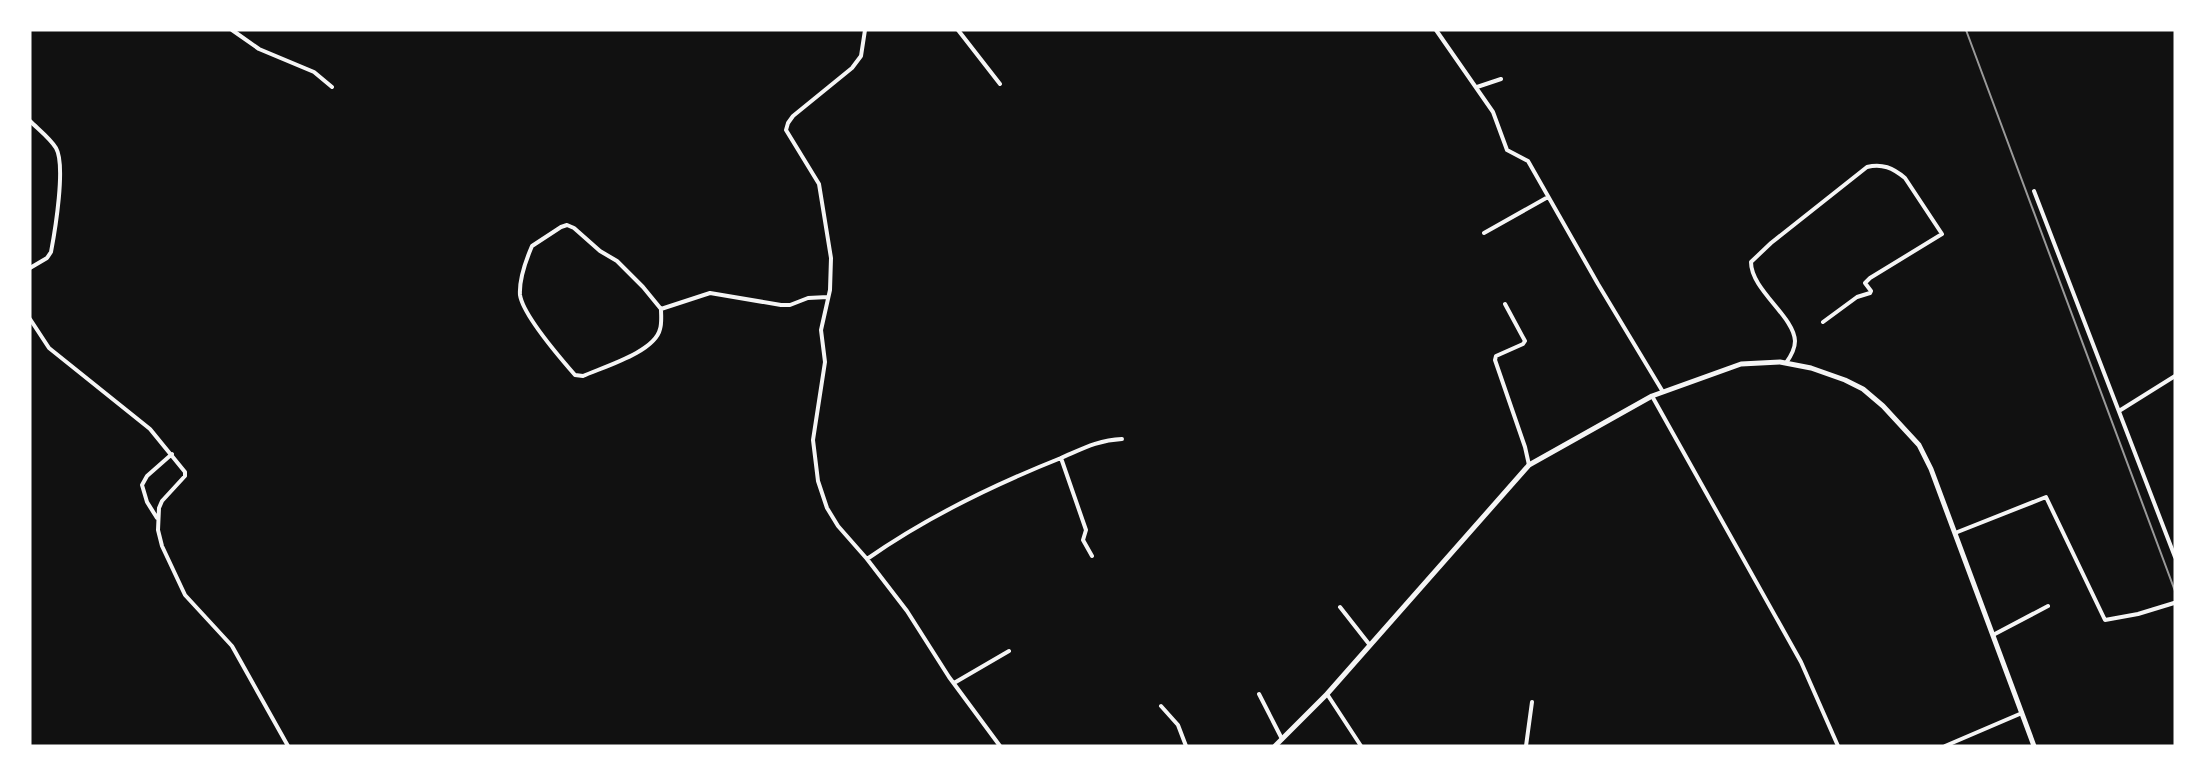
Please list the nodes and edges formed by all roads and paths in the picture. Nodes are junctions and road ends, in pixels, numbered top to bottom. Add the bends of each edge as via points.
1 (232, 30) edge
2 (865, 30) edge
3 (958, 30) edge
4 (1436, 30) edge
5 (1501, 79) dead end
6 (1000, 84) dead end
7 (332, 87) dead end
8 (1478, 87) junction
9 (30, 121) edge
10 (2034, 191) dead end
11 (1548, 197) junction
12 (1484, 233) dead end
13 (30, 268) edge
14 (828, 297) junction
15 (1505, 304) dead end
16 (661, 309) junction
17 (30, 319) edge
18 (1823, 322) dead end
19 (1786, 364) junction
20 (2175, 376) edge
21 (1664, 392) junction
22 (1652, 396) junction
23 (2119, 411) junction
24 (1122, 439) dead end
25 (172, 454) junction
26 (1061, 458) junction
27 (1529, 465) junction
28 (158, 520) junction
29 (1954, 533) junction
30 (1092, 556) dead end
31 (2175, 557) edge
32 (867, 559) junction
33 (2174, 603) dead end
34 (2048, 606) dead end
35 (1340, 607) dead end
36 (1993, 635) junction
37 (1370, 644) junction
38 (1009, 651) dead end
39 (954, 683) junction
40 (1259, 694) dead end
41 (1326, 694) junction
42 (1532, 702) dead end
43 (1161, 706) dead end
44 (2022, 713) junction
45 (1282, 739) junction
46 (288, 746) edge
47 (1000, 746) edge
48 (1186, 746) edge
49 (1275, 746) edge
50 (1361, 746) edge
51 (1526, 746) edge
52 (1839, 746) edge
53 (1945, 746) edge
54 (2034, 746) edge

1 - 7 street via 259,49 314,72
2 - 14 street via 861,56 852,68 794,116 786,130 819,184 831,258
3 - 6 street
4 - 8 street
5 - 8 street
8 - 11 street via 1497,120 1507,150 1528,160
9 - 13 street via 57,150 59,158 51,252
10 - 23 street
11 - 12 street
11 - 21 street
14 - 16 street via 781,305 710,293
14 - 32 street via 821,330 825,362 813,440 818,481 838,526
15 - 27 street via 1525,341 1495,360
16 - 16 street via 624,267 574,228 561,227 532,246 520,288 521,299 543,337 575,375 584,376 640,351 660,330
17 - 25 street via 49,348 150,429
18 - 19 street via 1857,297 1870,293 1865,283 1870,278 1942,234 1897,171 1885,166 1867,167 1750,262 1760,285 1794,333 1794,350
19 - 21 street via 1741,364
19 - 29 street via 1845,380 1883,406 1919,445
20 - 23 street
21 - 22 street
22 - 27 street
22 - 52 street via 1801,662
23 - 31 street
24 - 26 street via 1096,443
25 - 28 street via 186,474 162,501
25 - 28 street via 142,485
26 - 30 street via 1086,530 1083,542
26 - 32 street via 963,502 906,532
27 - 37 street
28 - 46 street via 162,546 184,595 232,646
29 - 33 street via 2046,497 2105,621
29 - 36 street
32 - 39 street
34 - 36 street
35 - 37 street
36 - 44 street
37 - 41 street
38 - 39 street
39 - 47 street
40 - 45 street
41 - 45 street
41 - 50 street
42 - 51 street
43 - 48 street via 1178,725
44 - 53 street
44 - 54 street
45 - 49 street

